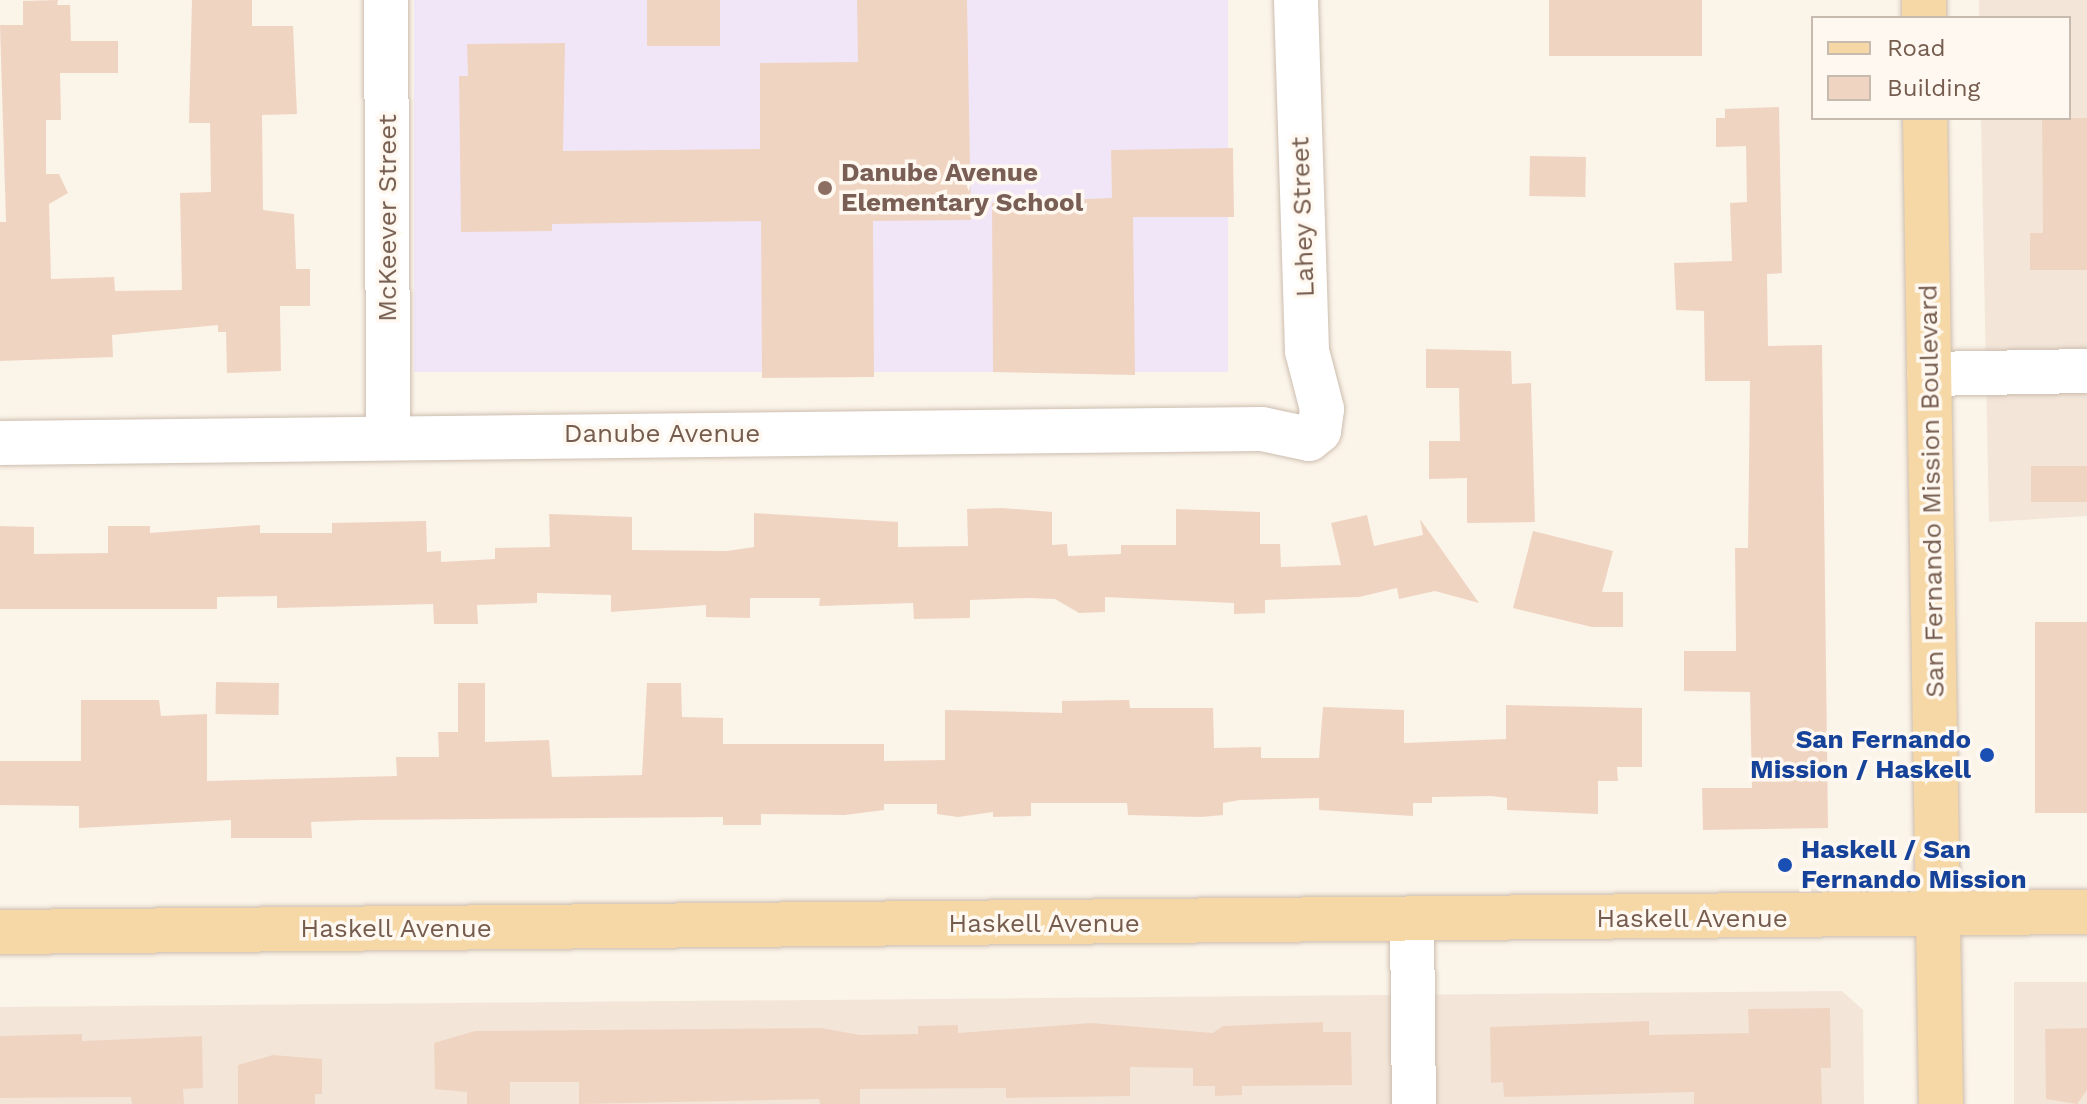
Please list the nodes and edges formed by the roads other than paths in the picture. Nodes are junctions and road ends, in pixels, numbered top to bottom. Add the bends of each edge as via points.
1 (386, 0) edge
2 (1296, 0) edge
3 (1925, 120) edge
4 (2087, 371) edge
5 (1929, 374) junction
6 (1319, 431) joint
7 (388, 437) junction
8 (0, 443) edge
9 (2087, 912) edge
10 (1939, 915) junction
11 (1412, 921) junction
12 (0, 932) edge
13 (1414, 1104) edge
14 (1941, 1104) edge

1 - 7 street, McKeever Street
2 - 6 street, Lahey Street via 1306,337 1321,398
3 - 5 main road, San Fernando Mission Boulevard
4 - 5 street
5 - 10 main road, San Fernando Mission Boulevard
6 - 7 street, Danube Avenue via 1299,439 1262,429
7 - 8 street, Danube Avenue
9 - 10 main road, Haskell Avenue
10 - 11 main road, Haskell Avenue
10 - 14 main road, San Fernando Mission Boulevard
11 - 12 main road, Haskell Avenue
11 - 13 street

